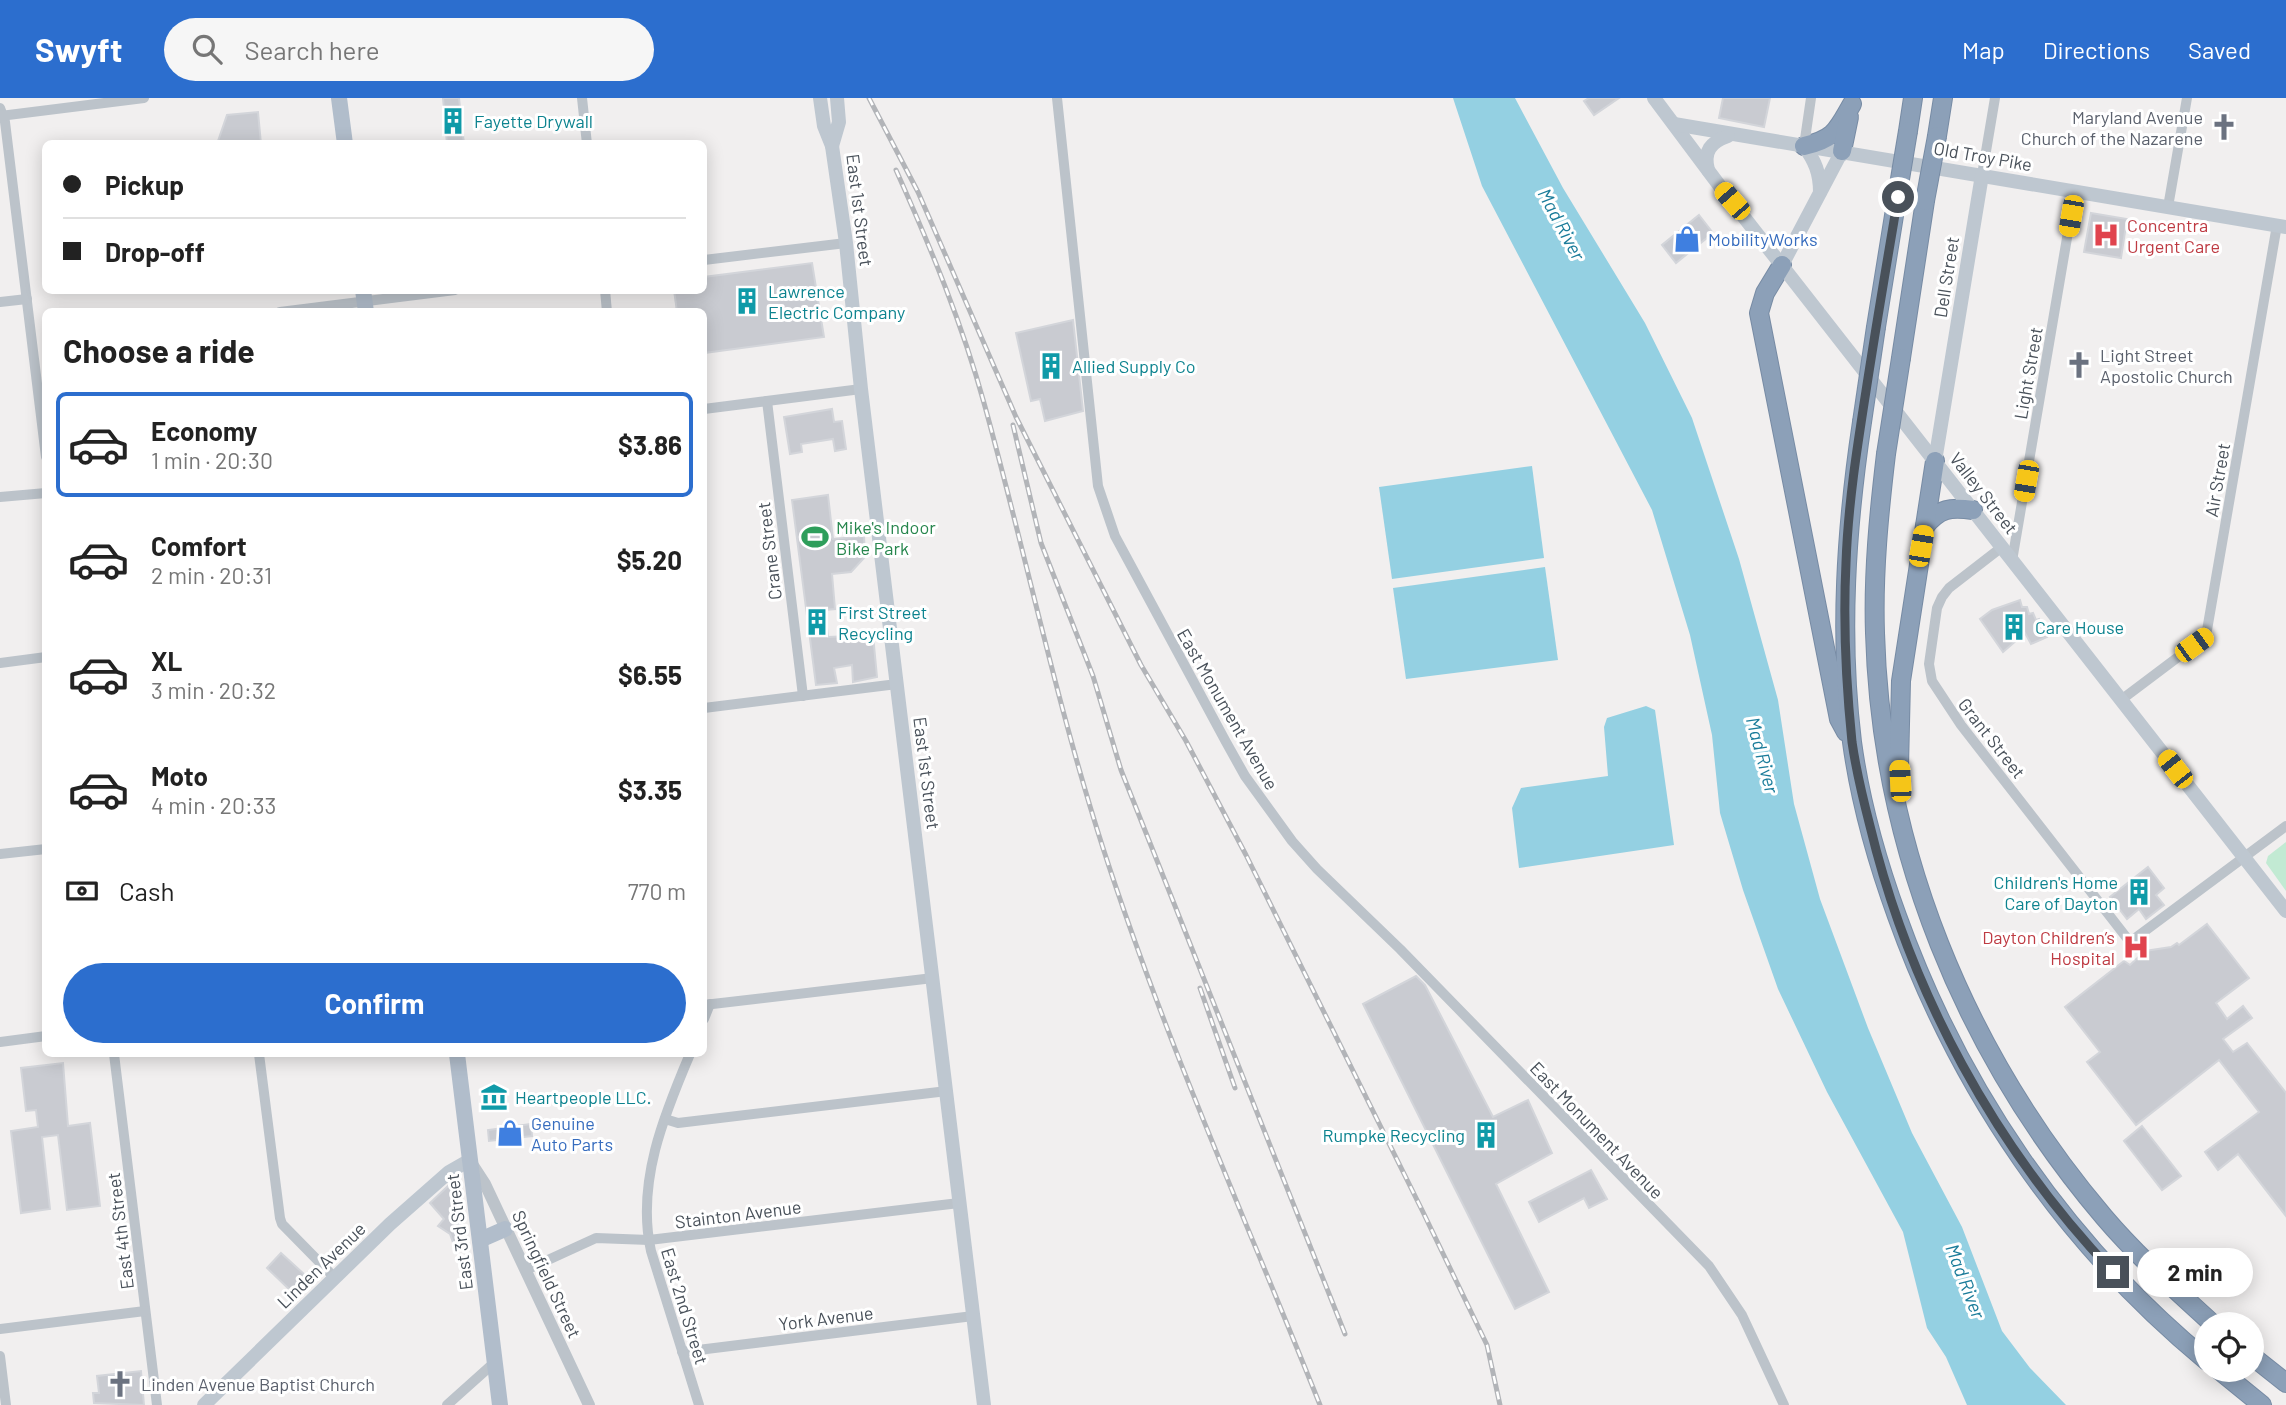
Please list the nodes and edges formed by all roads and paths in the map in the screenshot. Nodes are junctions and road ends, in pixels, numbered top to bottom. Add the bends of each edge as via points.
1 (144, 98) edge
2 (340, 98) edge
3 (582, 98) edge
4 (820, 98) edge
5 (836, 98) edge
6 (1057, 98) edge
7 (1654, 98) edge
8 (1811, 98) edge
9 (1913, 98) edge
10 (1943, 98) edge
11 (1995, 98) edge
12 (2188, 98) edge
13 (1852, 101) edge
14 (1, 113) edge
15 (1674, 124) junction
16 (1729, 136) junction
17 (345, 140) edge
18 (587, 140) edge
19 (832, 146) junction
20 (1804, 146) junction
21 (1842, 151) junction
22 (1708, 171) junction
23 (1982, 175) junction
24 (2075, 191) junction
25 (1820, 192) junction
26 (2168, 207) junction
27 (2281, 226) edge
28 (846, 243) junction
29 (707, 260) edge
30 (1782, 265) junction
31 (422, 294) edge
32 (27, 299) junction
33 (364, 301) edge
34 (0, 302) edge
35 (311, 308) edge
36 (861, 389) junction
37 (767, 401) junction
38 (707, 409) edge
39 (42, 424) edge
40 (1935, 461) junction
41 (42, 493) edge
42 (0, 497) edge
43 (1973, 510) junction
44 (1925, 526) junction
45 (2002, 548) junction
46 (2012, 561) junction
47 (42, 658) edge
48 (0, 663) edge
49 (897, 684) junction
50 (803, 696) junction
51 (2121, 700) junction
52 (707, 708) edge
53 (1853, 744) junction
54 (1898, 809) junction
55 (2286, 826) edge
56 (42, 849) edge
57 (0, 854) edge
58 (2244, 859) junction
59 (2286, 911) edge
60 (933, 978) junction
61 (707, 1005) edge
62 (42, 1037) edge
63 (0, 1042) edge
64 (114, 1057) edge
65 (259, 1057) edge
66 (457, 1057) edge
67 (689, 1057) edge
68 (947, 1091) junction
69 (664, 1119) junction
70 (470, 1160) junction
71 (959, 1203) junction
72 (505, 1229) junction
73 (480, 1240) junction
74 (649, 1240) junction
75 (526, 1270) junction
76 (335, 1278) junction
77 (145, 1311) junction
78 (2200, 1312) edge
79 (973, 1316) junction
80 (0, 1329) edge
81 (2194, 1349) edge
82 (682, 1352) junction
83 (0, 1356) edge
84 (495, 1362) junction
85 (2264, 1366) edge
86 (2234, 1382) edge
87 (2286, 1383) edge
88 (6, 1405) edge
89 (157, 1405) edge
90 (204, 1405) edge
91 (447, 1405) edge
92 (500, 1405) edge
93 (589, 1405) edge
94 (699, 1405) edge
95 (984, 1405) edge
96 (1784, 1405) edge
97 (2262, 1405) edge

1 - 14 street
2 - 17 main road
3 - 18 street
4 - 19 main road, East 1st Street
5 - 19 main road, East 1st Street via 839,122
6 - 96 street, East Monument Avenue via 1098,485 1115,536 1228,748 1259,797 1317,869 1709,1266 1742,1315
7 - 15 main road, Valley Street
8 - 20 street
9 - 53 highway, bridge via 1850,501 1844,621
10 - 54 highway, bridge via 1879,509 1875,634 1881,708
11 - 23 street, Dell Street
12 - 26 street
13 - 20 highway via 1832,136
13 - 21 highway
14 - 32 street
15 - 16 main road, Old Troy Pike
15 - 22 main road, Valley Street
16 - 20 main road, Old Troy Pike
16 - 22 main road via 1708,148
19 - 28 main road, East 1st Street
20 - 21 main road, Old Troy Pike
20 - 25 main road via 1818,169
21 - 23 main road, Old Troy Pike
21 - 25 main road
22 - 30 main road, Valley Street
23 - 24 main road, Old Troy Pike
23 - 40 main road, Dell Street
24 - 26 main road, Old Troy Pike
24 - 46 street, Light Street
25 - 30 main road
26 - 27 main road, Old Troy Pike
27 - 51 street, Air Street via 2206,636
28 - 29 street
28 - 36 main road, East 1st Street
30 - 40 main road, Valley Street
30 - 53 highway via 1759,313 1839,719
31 - 33 street
32 - 34 street
32 - 39 street
33 - 35 street
36 - 37 street
36 - 49 main road, East 1st Street
37 - 38 street
37 - 50 street, Crane Street
40 - 43 main road, Valley Street
40 - 44 highway
41 - 42 street
43 - 44 highway via 1946,508
43 - 45 main road, Valley Street
44 - 54 highway via 1901,681
45 - 46 main road, Valley Street
45 - 58 street, Grant Street via 1942,597 1929,664 1932,681 2130,942
46 - 51 main road, Valley Street
47 - 48 street
49 - 50 street
49 - 60 main road, East 1st Street
50 - 52 street
51 - 58 main road, Valley Street
53 - 81 highway via 1888,890 1931,1006 1961,1064 2034,1177 2085,1243
54 - 78 highway via 1924,906 1950,972 2018,1102 2106,1219
55 - 58 street
56 - 57 street
58 - 59 main road, Valley Street
60 - 61 street
60 - 68 main road, East 1st Street
62 - 63 street
64 - 77 street, East 4th Street
65 - 76 street via 279,1218
66 - 70 main road, East 3rd Street
67 - 69 street, East 2nd Street
68 - 69 street via 678,1123
68 - 71 main road, East 1st Street
69 - 74 street, East 2nd Street via 651,1168
70 - 72 street, Springfield Street
70 - 73 main road, East 3rd Street
70 - 76 main road, Linden Avenue via 449,1172
71 - 74 street, Stainton Avenue
71 - 79 main road, East 1st Street
72 - 73 main road
72 - 75 street, Springfield Street
73 - 84 main road, East 3rd Street
74 - 75 street, Stainton Avenue via 596,1238
74 - 82 street, East 2nd Street
75 - 93 street, Springfield Street
76 - 90 main road, Linden Avenue
77 - 80 street
77 - 89 street, East 4th Street
79 - 82 street, York Avenue
79 - 95 main road, East 1st Street
82 - 94 street, East 2nd Street
83 - 88 street
84 - 91 street
84 - 92 main road, East 3rd Street
85 - 87 highway
86 - 97 highway

